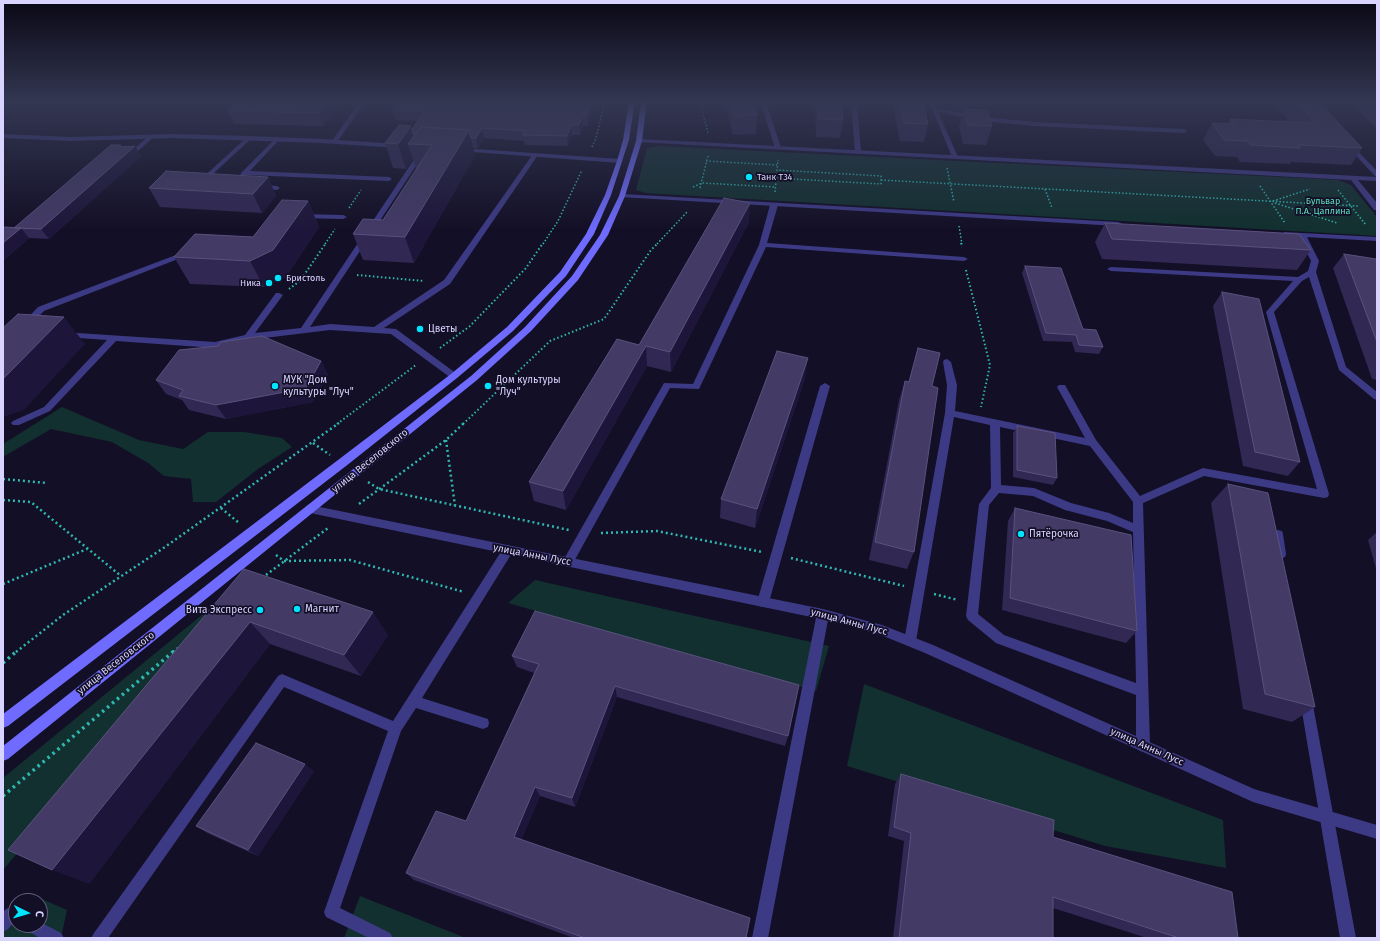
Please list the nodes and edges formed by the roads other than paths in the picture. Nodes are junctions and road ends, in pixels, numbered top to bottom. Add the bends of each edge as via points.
1 (142, 145) edge
2 (241, 145) edge
3 (271, 145) edge
4 (389, 145) edge
5 (625, 145) edge
6 (638, 145) edge
7 (708, 145) edge
8 (777, 145) edge
9 (857, 145) edge
10 (950, 145) edge
11 (1350, 145) edge
12 (410, 146) edge
13 (418, 147) edge
14 (778, 148) junction
15 (457, 150) edge
16 (858, 152) junction
17 (130, 155) edge
18 (535, 155) junction
19 (955, 157) junction
20 (620, 161) junction
21 (244, 173) junction
22 (1377, 175) edge
23 (1353, 178) junction
24 (389, 179) edge
25 (1377, 179) edge
26 (236, 181) edge
27 (212, 184) edge
28 (255, 186) edge
29 (277, 188) dead end
30 (608, 195) junction
31 (622, 196) junction
32 (774, 205) junction
33 (1377, 208) edge
34 (297, 216) edge
35 (343, 217) road end
36 (1128, 225) edge
37 (1278, 233) edge
38 (1297, 235) junction
39 (1377, 239) edge
40 (763, 246) junction
41 (193, 252) edge
42 (964, 259) road end
43 (1111, 269) dead end
44 (1312, 272) junction
45 (1299, 279) junction
46 (279, 295) road end
47 (304, 330) junction
48 (375, 330) junction
49 (27, 331) edge
50 (59, 334) edge
51 (248, 337) junction
52 (114, 338) junction
53 (947, 362) dead end
54 (454, 376) junction
55 (825, 386) dead end
56 (1062, 387) dead end
57 (1377, 397) edge
58 (950, 413) junction
59 (996, 422) junction
60 (16, 423) dead end
61 (1093, 443) junction
62 (996, 489) junction
63 (295, 499) junction
64 (1138, 501) junction
65 (310, 509) junction
66 (1138, 530) junction
67 (1278, 534) edge
68 (508, 550) junction
69 (568, 562) junction
70 (1283, 565) edge
71 (763, 602) junction
72 (824, 614) junction
73 (910, 641) junction
74 (1142, 691) junction
75 (1305, 691) edge
76 (413, 701) junction
77 (3, 722) edge
78 (483, 723) dead end
79 (396, 728) junction
80 (1143, 745) junction
81 (3, 754) edge
82 (1327, 817) junction
83 (1377, 832) edge
84 (46, 933) edge
85 (56, 938) edge
86 (99, 938) edge
87 (385, 938) edge
88 (760, 938) edge
89 (1348, 938) edge

1 - 17 street
2 - 27 street via 199,184
3 - 21 street
4 - 12 street
5 - 20 main road, улица Веселовского
6 - 31 main road, улица Веселовского
7 - 14 street
8 - 14 street
9 - 16 street
10 - 19 street
11 - 22 street
13 - 47 street via 425,148
14 - 16 street
15 - 18 street
16 - 19 street
18 - 20 street
18 - 48 street via 447,282
19 - 23 street
20 - 30 main road, улица Веселовского
21 - 24 street
21 - 26 street
23 - 25 street
23 - 33 street
28 - 29 street
30 - 31 main road
30 - 54 main road, улица Веселовского via 590,234 562,274 510,329
31 - 32 street
31 - 65 main road, улица Веселовского via 604,236 575,278 528,329 474,378
32 - 36 street
32 - 40 street
34 - 35 street
37 - 38 street
38 - 39 street
38 - 44 street via 1315,261
40 - 42 street
40 - 69 street via 696,387 667,386
41 - 49 street via 41,309 19,330
43 - 45 street
44 - 45 street
44 - 57 street via 1342,368
45 - 64 street via 1270,312 1324,494 1203,472
46 - 51 street
47 - 48 street via 330,327
47 - 51 street
48 - 54 street via 393,331
50 - 52 street
51 - 52 street via 215,346
52 - 60 street via 47,409
53 - 58 street via 952,385
54 - 63 main road, улица Веселовского
55 - 71 street
56 - 61 street
58 - 59 street
58 - 73 street
59 - 61 street
59 - 62 street
61 - 64 street
62 - 66 street via 1034,492 1069,507 1109,517
62 - 74 street via 984,504 972,616 1000,639
63 - 65 main road, улица Анны Лусс
63 - 77 main road, улица Веселовского
64 - 66 street
65 - 68 street, улица Анны Лусс
65 - 81 main road, улица Веселовского
66 - 74 street
67 - 70 street
68 - 69 street, улица Анны Лусс
68 - 76 street
69 - 71 street, улица Анны Лусс
71 - 72 street, улица Анны Лусс
72 - 73 street, улица Анны Лусс via 882,630
72 - 88 street
73 - 80 street, улица Анны Лусс
74 - 80 street
75 - 82 street
76 - 78 street
76 - 79 street
79 - 86 street via 282,680
79 - 87 street via 331,912
80 - 82 street, улица Анны Лусс via 1253,795
82 - 83 street, улица Анны Лусс
82 - 89 street
84 - 85 street

